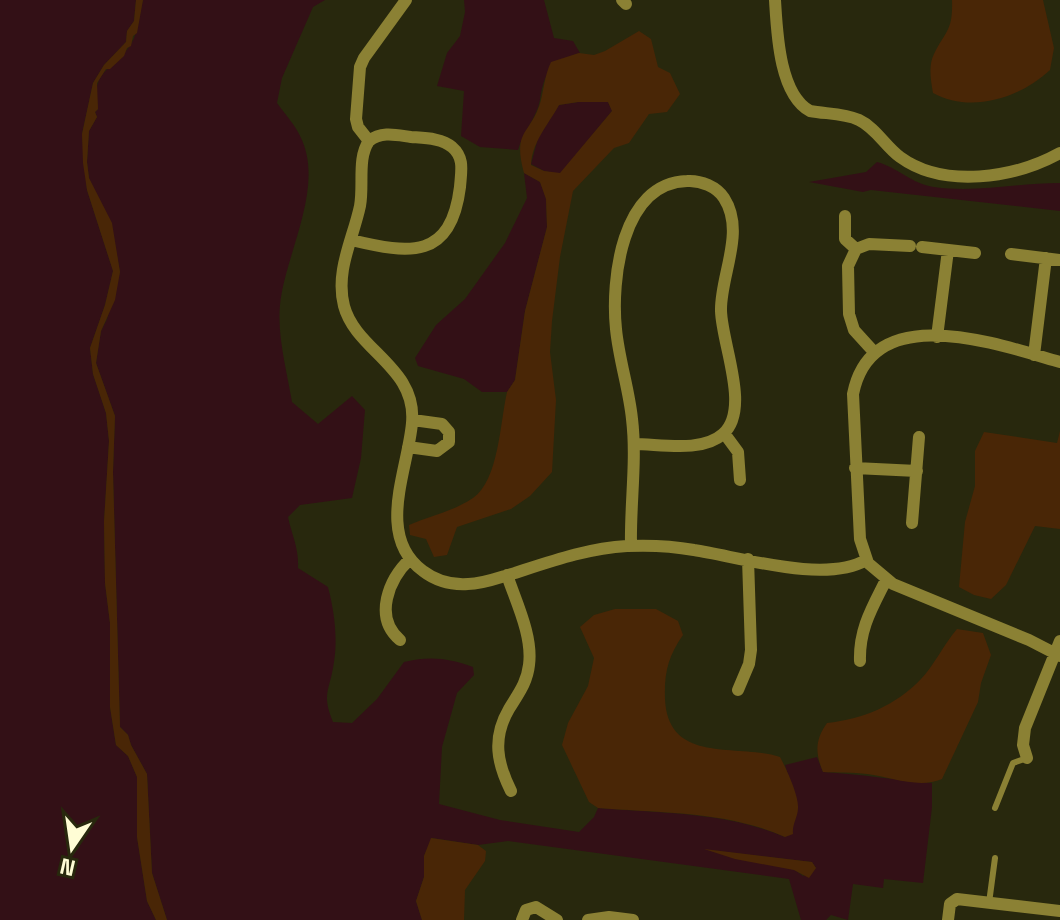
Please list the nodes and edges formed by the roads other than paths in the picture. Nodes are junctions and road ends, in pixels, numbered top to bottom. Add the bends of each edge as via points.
1 (406, 0) edge
2 (775, 0) edge
3 (369, 141) junction
4 (1060, 153) edge
5 (845, 216) dead end
6 (351, 240) junction
7 (856, 249) junction
8 (948, 250) junction
9 (975, 253) dead end
10 (1011, 254) dead end
11 (1053, 259) edge
12 (937, 337) junction
13 (874, 352) junction
14 (1034, 355) junction
15 (1060, 362) edge
16 (413, 420) junction
17 (724, 433) junction
18 (919, 437) dead end
19 (634, 444) junction
20 (408, 447) junction
21 (855, 468) junction
22 (917, 471) junction
23 (740, 480) dead end
24 (912, 523) dead end
25 (631, 546) junction
26 (410, 559) junction
27 (748, 559) junction
28 (866, 560) junction
29 (507, 575) junction
30 (886, 580) junction
31 (400, 640) dead end
32 (1058, 650) edge
33 (860, 661) dead end
34 (738, 690) dead end
35 (1027, 758) joint
36 (511, 791) dead end
37 (995, 808) dead end
38 (995, 858) dead end
39 (989, 903) junction
40 (1060, 911) edge
41 (522, 920) edge
42 (557, 920) edge
43 (588, 920) edge
44 (633, 920) edge
45 (948, 920) edge

1 - 3 street via 360,67 356,119
2 - 4 street via 788,84 810,111 861,121 902,159 943,174 995,174
3 - 6 street
3 - 6 street via 386,134 448,144 461,162 457,210 446,231 417,248
5 - 7 street via 845,239
6 - 16 street via 342,267 345,309 358,333 401,379
7 - 8 street via 869,244
7 - 13 street via 848,266 849,314 854,330
8 - 9 street
8 - 12 street
10 - 11 street
11 - 14 street
12 - 13 street via 895,339
12 - 14 street
13 - 21 street via 860,371 853,394
14 - 15 street
16 - 20 street
16 - 20 street via 442,424 449,442 437,451
17 - 19 street via 689,445
17 - 19 street via 736,402 721,308 732,221 719,192 687,181 667,186 646,203 628,231 616,269 614,312
17 - 23 street via 738,452
18 - 22 street
19 - 25 street
20 - 26 street via 397,526
21 - 22 street
21 - 28 street
22 - 24 street
25 - 27 street
25 - 29 street via 576,554
26 - 29 street via 432,577 455,584
26 - 31 street via 392,579 387,597 389,626
27 - 28 street via 835,570
27 - 34 street via 751,650
28 - 30 street
29 - 36 street via 530,658 525,684 503,722 497,750
30 - 32 street
30 - 33 street via 864,622
32 - 35 street via 1025,728
35 - 37 lane via 1013,763
38 - 39 lane
39 - 40 street
39 - 45 street via 953,901
41 - 42 street via 526,910 536,907
43 - 44 street

